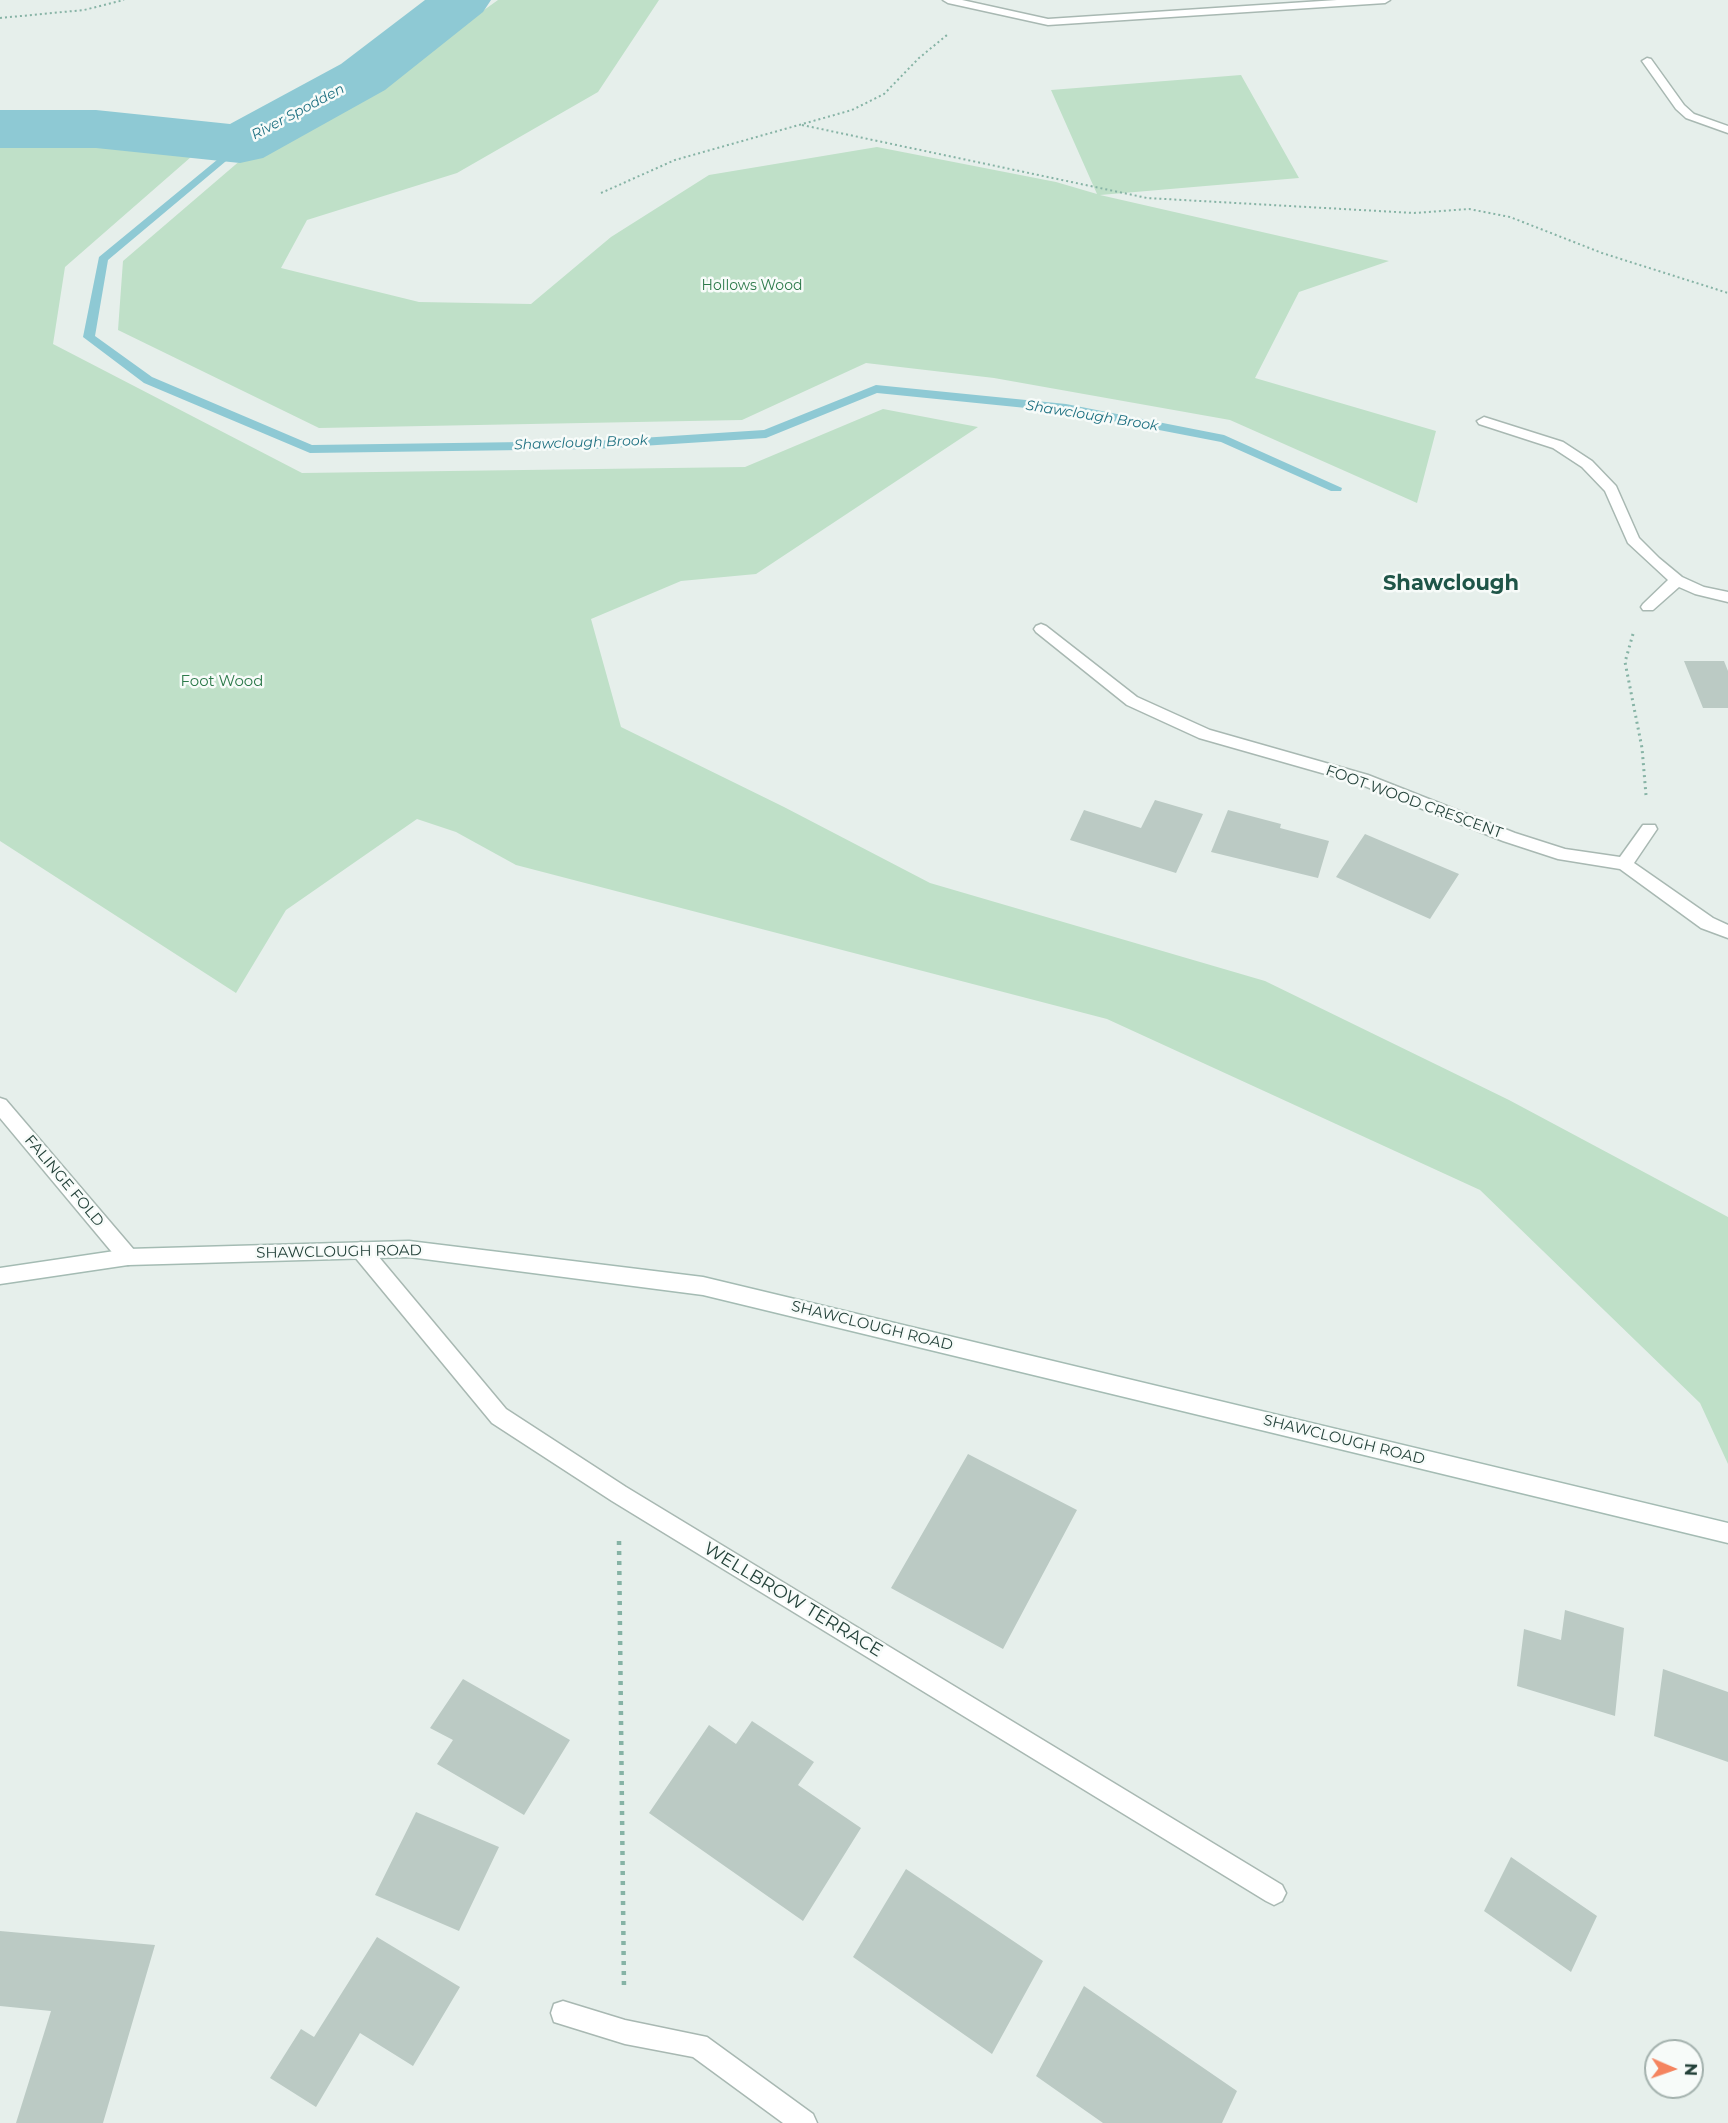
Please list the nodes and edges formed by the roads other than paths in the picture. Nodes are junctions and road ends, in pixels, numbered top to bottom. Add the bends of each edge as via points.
1 (948, 0) edge
2 (1385, 0) edge
3 (1647, 61) dead end
4 (1728, 130) edge
5 (1484, 421) dead end
6 (1677, 580) junction
7 (1728, 597) edge
8 (1648, 607) road end
9 (1041, 629) dead end
10 (1649, 829) road end
11 (1624, 864) junction
12 (1728, 932) edge
13 (0, 1105) edge
14 (361, 1250) junction
15 (128, 1257) junction
16 (0, 1276) edge
17 (1728, 1533) edge
18 (1274, 1893) dead end
19 (563, 2013) dead end
20 (804, 2123) edge

1 - 2 street via 1048,22
3 - 4 street via 1690,116
5 - 6 street via 1558,446 1587,464 1611,489 1633,540
6 - 7 street via 1700,591
6 - 8 street
9 - 11 street, FOOT WOOD CRESCENT via 1132,701 1205,734 1362,779 1564,855
10 - 11 street
11 - 12 street, FOOT WOOD CRESCENT via 1707,923
13 - 15 street, FALINGE FOLD
14 - 15 street, SHAWCLOUGH ROAD
14 - 17 street, SHAWCLOUGH ROAD via 409,1249 703,1286
14 - 18 street, WELLBROW TERRACE via 499,1416 619,1494
15 - 16 street, SHAWCLOUGH ROAD
19 - 20 street via 625,2032 698,2046

